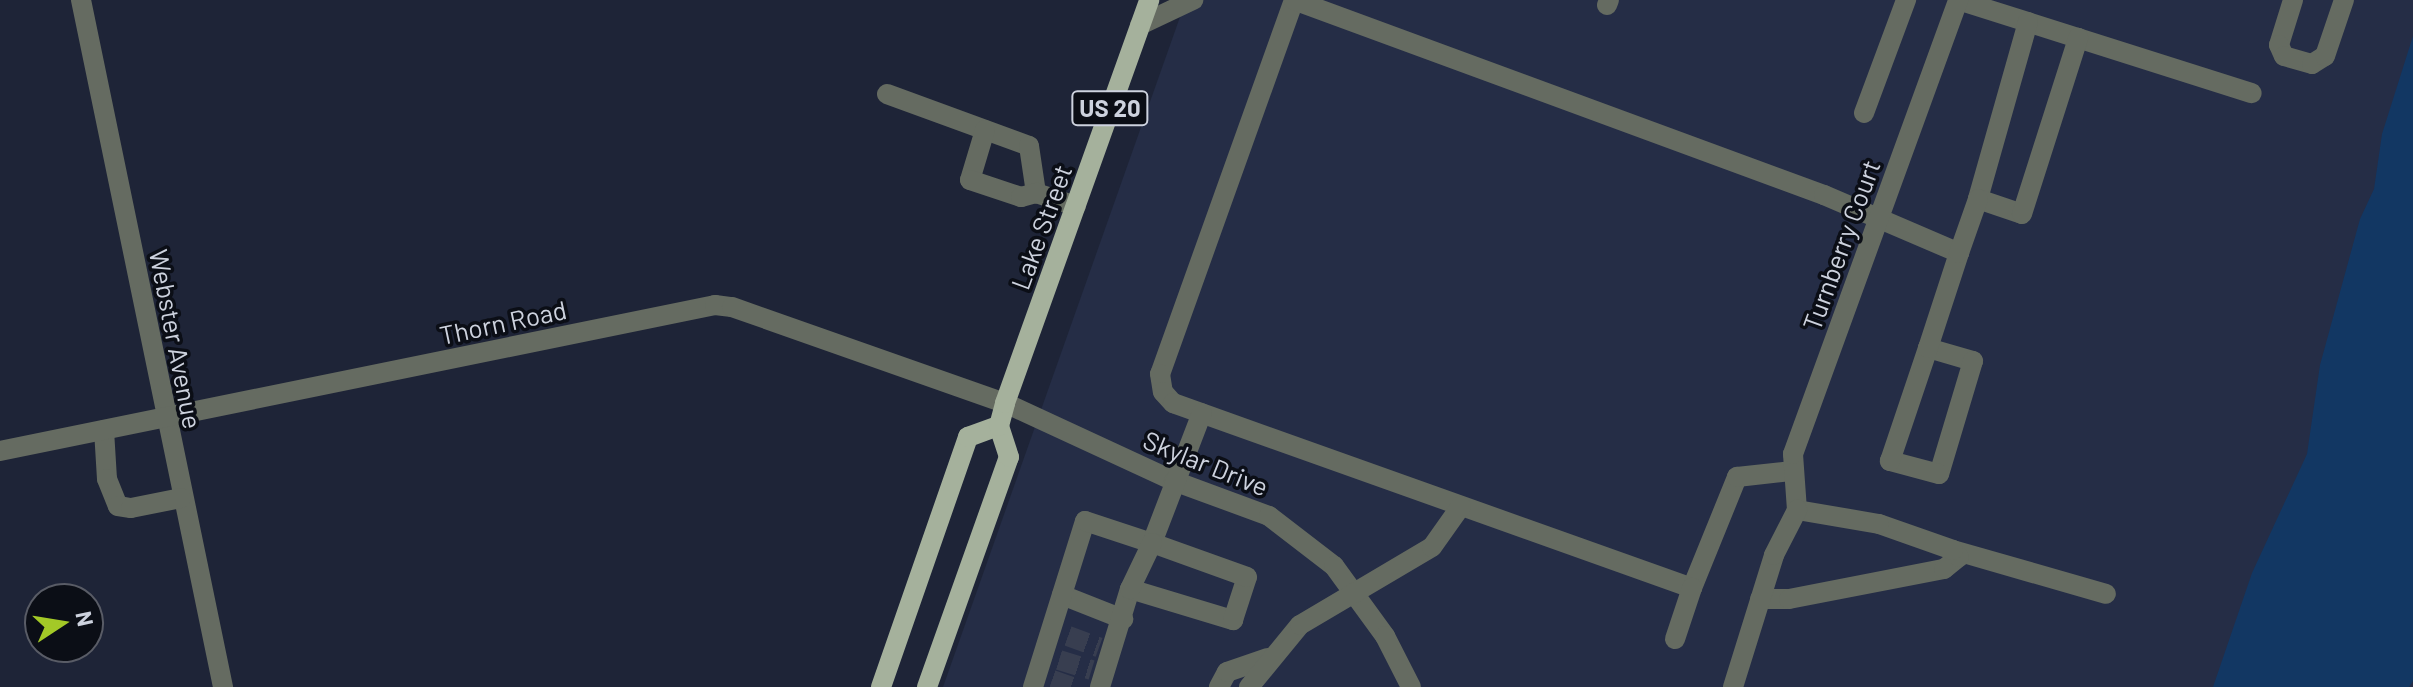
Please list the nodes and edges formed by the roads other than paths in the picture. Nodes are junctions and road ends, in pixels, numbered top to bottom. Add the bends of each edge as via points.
1 (81, 0) edge
2 (1149, 0) edge
3 (1193, 0) edge
4 (1294, 0) edge
5 (1906, 0) edge
6 (1958, 0) edge
7 (2293, 0) edge
8 (2344, 0) edge
9 (2028, 22) junction
10 (1140, 25) junction
11 (2078, 38) junction
12 (2252, 93) dead end
13 (887, 94) dead end
14 (1864, 113) dead end
15 (985, 130) junction
16 (1036, 193) junction
17 (1978, 199) junction
18 (1076, 206) junction
19 (1878, 219) junction
20 (1959, 253) junction
21 (1928, 348) junction
22 (1005, 403) junction
23 (1202, 413) junction
24 (166, 417) junction
25 (999, 426) junction
26 (104, 430) junction
27 (0, 451) edge
28 (1791, 471) junction
29 (1174, 481) junction
30 (181, 498) junction
31 (1461, 506) junction
32 (1797, 510) junction
33 (1152, 543) junction
34 (1953, 550) junction
35 (1692, 588) junction
36 (1130, 589) junction
37 (1353, 593) junction
38 (2106, 594) dead end
39 (1062, 595) junction
40 (1760, 599) junction
41 (1123, 619) junction
42 (1675, 639) dead end
43 (1272, 657) junction
44 (1045, 671) edge
45 (1098, 677) edge
46 (223, 687) edge
47 (881, 687) edge
48 (927, 687) edge
49 (1219, 687) edge
50 (1249, 687) edge
51 (1411, 687) edge
52 (1733, 687) edge

1 - 24 street, Webster Avenue
2 - 10 main road, Lake Street / US 20
3 - 10 street
4 - 19 street
4 - 23 street via 1160,374 1163,392 1173,403
5 - 14 street
6 - 9 street
6 - 19 street, Turnberry Court
7 - 8 street via 2279,45 2284,56 2312,64 2325,56
9 - 11 street
9 - 17 street
10 - 18 main road, Lake Street / US 20
11 - 12 street
11 - 17 street via 2022,214
13 - 15 street
15 - 16 street via 1029,146
15 - 16 street via 970,180 1021,197
16 - 18 street
17 - 20 street
18 - 22 main road, Lake Street / US 20
19 - 20 street
19 - 28 street, Turnberry Court
20 - 21 street
21 - 21 street via 1890,461 1939,474 1973,361
22 - 24 street, Thorn Road via 715,305
22 - 25 main road, Lake Street / US 20
22 - 29 street, Skylar Drive
23 - 29 street
23 - 31 street
24 - 26 street, Thorn Road
24 - 30 street, Webster Avenue
25 - 47 main road via 968,437
25 - 48 main road, Lake Street / US 20 via 1009,457
26 - 27 street, Thorn Road
26 - 30 street via 107,479 118,506
28 - 32 street, Turnberry Court
28 - 35 street via 1737,477
29 - 33 street
29 - 37 street, Skylar Drive via 1269,516 1334,566
30 - 46 street, Webster Avenue
31 - 35 street
31 - 37 street via 1432,547
32 - 34 street via 1838,513
32 - 40 street
33 - 36 street
33 - 36 street via 1247,577 1233,620
33 - 39 street via 1085,521
34 - 38 street
34 - 40 street via 1959,557 1944,569 1789,599
35 - 42 street
36 - 41 street
37 - 43 street via 1300,625
37 - 51 street, Skylar Drive via 1385,636
39 - 41 street
39 - 44 street via 1059,633
40 - 52 street
41 - 45 street
43 - 49 street via 1227,672
43 - 50 street

